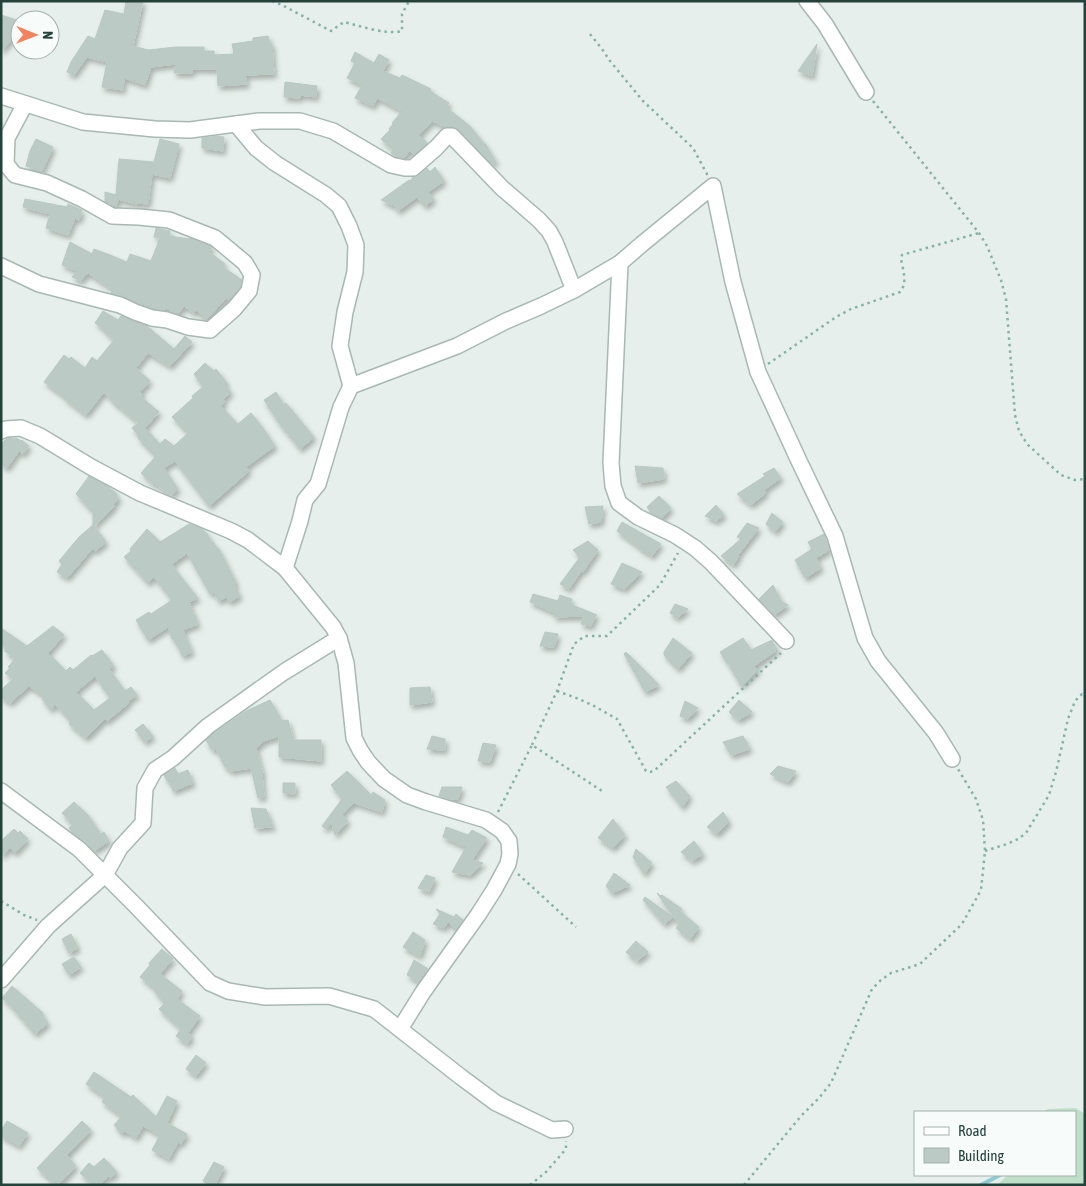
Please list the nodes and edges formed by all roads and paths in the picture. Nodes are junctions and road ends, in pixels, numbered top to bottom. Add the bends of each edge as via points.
1 (272, 1) edge
2 (409, 1) edge
3 (807, 1) edge
4 (590, 34) dead end
5 (866, 92) joint
6 (1, 96) edge
7 (25, 104) junction
8 (236, 124) junction
9 (713, 186) junction
10 (980, 233) junction
11 (620, 263) junction
12 (1, 266) edge
13 (574, 290) junction
14 (758, 372) junction
15 (351, 386) junction
16 (1, 431) edge
17 (1085, 478) edge
18 (684, 541) junction
19 (285, 568) junction
20 (339, 638) junction
21 (786, 641) joint
22 (557, 691) junction
23 (1085, 694) edge
24 (532, 745) junction
25 (952, 759) joint
26 (1, 791) edge
27 (602, 791) dead end
28 (491, 824) junction
29 (985, 852) junction
30 (508, 864) junction
31 (105, 875) junction
32 (1, 901) edge
33 (48, 926) junction
34 (576, 927) dead end
35 (1, 980) edge
36 (400, 1029) junction
37 (565, 1129) joint
38 (530, 1185) edge
39 (744, 1185) edge

1 - 2 path via 331,31 344,22 397,32 402,31 402,14
3 - 5 street via 825,24
4 - 9 path via 643,102 693,148
5 - 10 path
6 - 7 street
7 - 8 street via 83,122 155,129 190,130
7 - 12 street via 7,138 6,164 15,175 47,183 112,216 169,220 216,238 245,263 252,274 248,291 234,309 210,330 152,318 120,305 39,284
8 - 13 street via 300,122 333,131 391,165 405,168 412,168 447,136 452,136 548,231
8 - 15 street via 274,163 340,206 349,226 356,245 355,272 344,312 340,346
9 - 11 street
9 - 14 street via 732,282
10 - 14 path via 902,255 905,282 900,292 851,308
10 - 17 path via 1006,299 1014,415 1019,431 1027,444 1061,475 1075,480
11 - 13 street
11 - 18 street via 611,463 613,486 619,503
13 - 15 street via 457,346
14 - 25 street via 835,536 865,638
15 - 19 street via 341,407 318,484 305,500
16 - 19 street via 21,428 40,436 140,492 248,540
18 - 21 street via 711,562
18 - 22 path via 660,585 607,636 585,636 574,644
19 - 20 street
20 - 28 street via 346,663 354,738 368,762 384,779 407,795
20 - 31 street via 208,726 155,770 146,788 143,823 120,848
21 - 22 path via 782,652 650,772 646,771 617,719
22 - 24 path
23 - 29 path via 1075,701 1068,719 1049,795 1026,832 1018,839
24 - 27 path
24 - 28 path
25 - 29 path via 976,799 983,820
26 - 31 street via 79,849
28 - 30 street via 509,841
29 - 39 path via 981,890 962,924 920,964 891,973 872,990 831,1083
30 - 34 path
30 - 36 street via 478,915
31 - 33 street
31 - 36 street via 210,983 228,991 265,997 329,996 374,1009
32 - 33 path
33 - 35 street
36 - 37 street via 496,1103 552,1130
37 - 38 path via 566,1150

